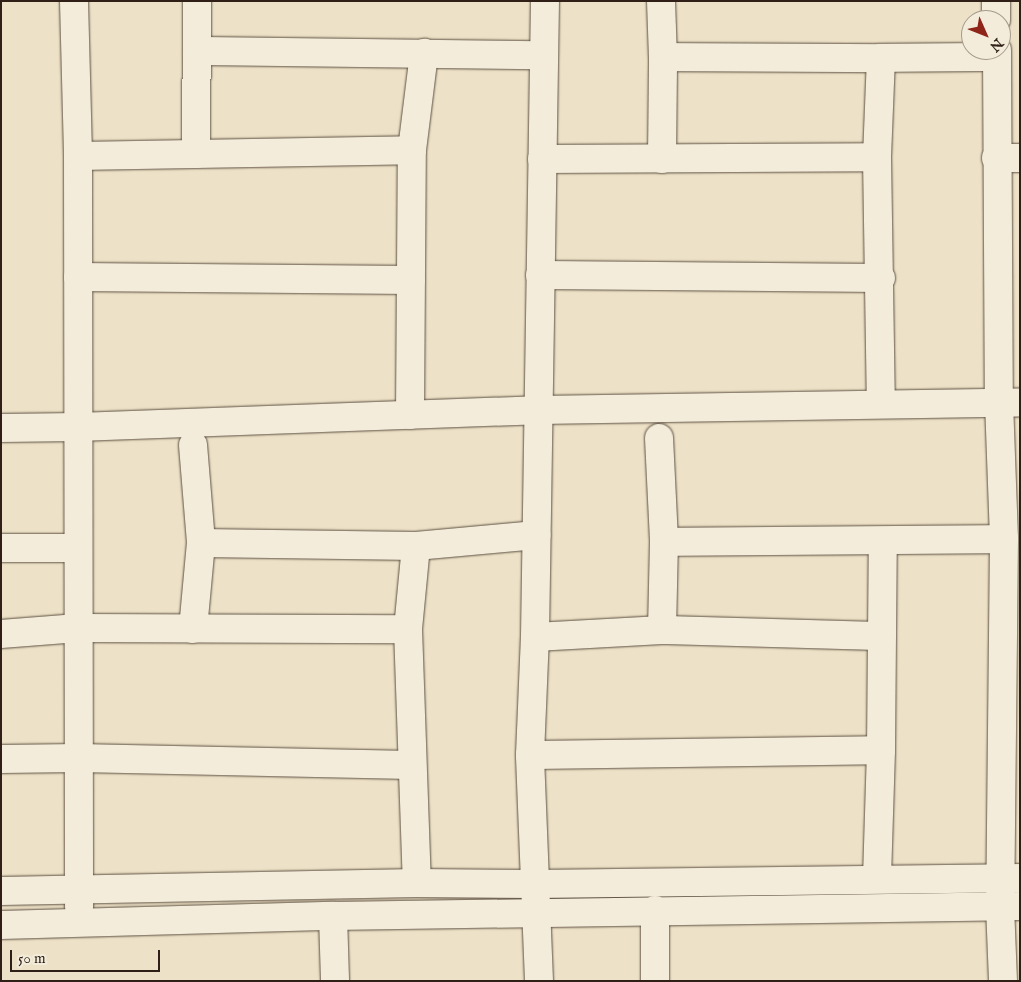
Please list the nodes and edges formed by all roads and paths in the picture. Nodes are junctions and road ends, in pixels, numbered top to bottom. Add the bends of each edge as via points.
1 (74, 1) edge
2 (196, 1) edge
3 (545, 1) edge
4 (661, 1) edge
5 (197, 51) junction
6 (424, 53) junction
7 (544, 55) junction
8 (961, 55) edge
9 (663, 57) junction
10 (881, 58) junction
11 (998, 60) edge
12 (412, 150) junction
13 (196, 154) junction
14 (78, 156) junction
15 (662, 158) junction
16 (877, 158) junction
17 (1008, 158) edge
18 (542, 159) junction
19 (540, 275) junction
20 (1009, 275) edge
21 (78, 277) junction
22 (881, 278) junction
23 (411, 280) junction
24 (1009, 402) edge
25 (880, 404) junction
26 (537, 410) junction
27 (410, 415) junction
28 (78, 427) junction
29 (1, 428) edge
30 (659, 438) dead end
31 (193, 445) dead end
32 (536, 535) junction
33 (1004, 539) junction
34 (883, 541) junction
35 (664, 542) junction
36 (201, 544) junction
37 (416, 546) junction
38 (1, 548) edge
39 (78, 548) junction
40 (78, 628) junction
41 (193, 629) junction
42 (408, 629) junction
43 (662, 630) junction
44 (1010, 633) edge
45 (1, 634) edge
46 (882, 636) junction
47 (535, 637) junction
48 (1011, 747) edge
49 (881, 750) junction
50 (530, 755) junction
51 (78, 758) junction
52 (1, 759) edge
53 (411, 765) junction
54 (877, 878) junction
55 (1010, 878) edge
56 (417, 883) junction
57 (535, 884) junction
58 (79, 889) junction
59 (1, 891) edge
60 (1010, 906) edge
61 (655, 910) junction
62 (535, 912) junction
63 (334, 916) junction
64 (79, 923) junction
65 (1, 925) edge
66 (335, 981) edge
67 (539, 981) edge
68 (656, 981) edge
69 (1003, 981) edge

1 - 14 street
2 - 5 street
3 - 7 street
4 - 9 street
5 - 6 street
5 - 13 street
6 - 7 street
6 - 12 street
7 - 18 street
8 - 10 street
9 - 10 street
9 - 15 street
10 - 16 street
11 - 17 street
12 - 13 street
12 - 23 street
13 - 14 street
14 - 21 street
15 - 16 street
15 - 18 street
16 - 22 street
17 - 20 street
18 - 19 street
19 - 22 street
19 - 26 street
20 - 24 street
21 - 23 street
21 - 28 street
22 - 25 street
23 - 27 street
24 - 25 street
24 - 33 street
25 - 26 street
26 - 27 street
26 - 32 street
27 - 28 street
28 - 29 street
28 - 39 street
30 - 35 street
31 - 36 street
32 - 37 street
32 - 47 street
33 - 34 street
33 - 44 street
34 - 35 street
34 - 46 street
35 - 43 street
36 - 37 street
36 - 41 street
37 - 42 street
38 - 39 street
39 - 40 street
40 - 41 street
40 - 45 street
40 - 51 street
41 - 42 street
42 - 53 street
43 - 46 street
43 - 47 street
44 - 48 street
46 - 49 street
47 - 50 street
48 - 55 street
49 - 50 street
49 - 54 street
50 - 57 street
51 - 52 street
51 - 53 street
51 - 58 street
53 - 56 street
54 - 55 street
54 - 57 street
55 - 60 street
56 - 57 street
56 - 58 street
57 - 62 street
58 - 59 street
58 - 64 street
60 - 61 street
60 - 69 street
61 - 62 street
61 - 68 street
62 - 63 street
62 - 67 street
63 - 64 street
63 - 66 street
64 - 65 street

